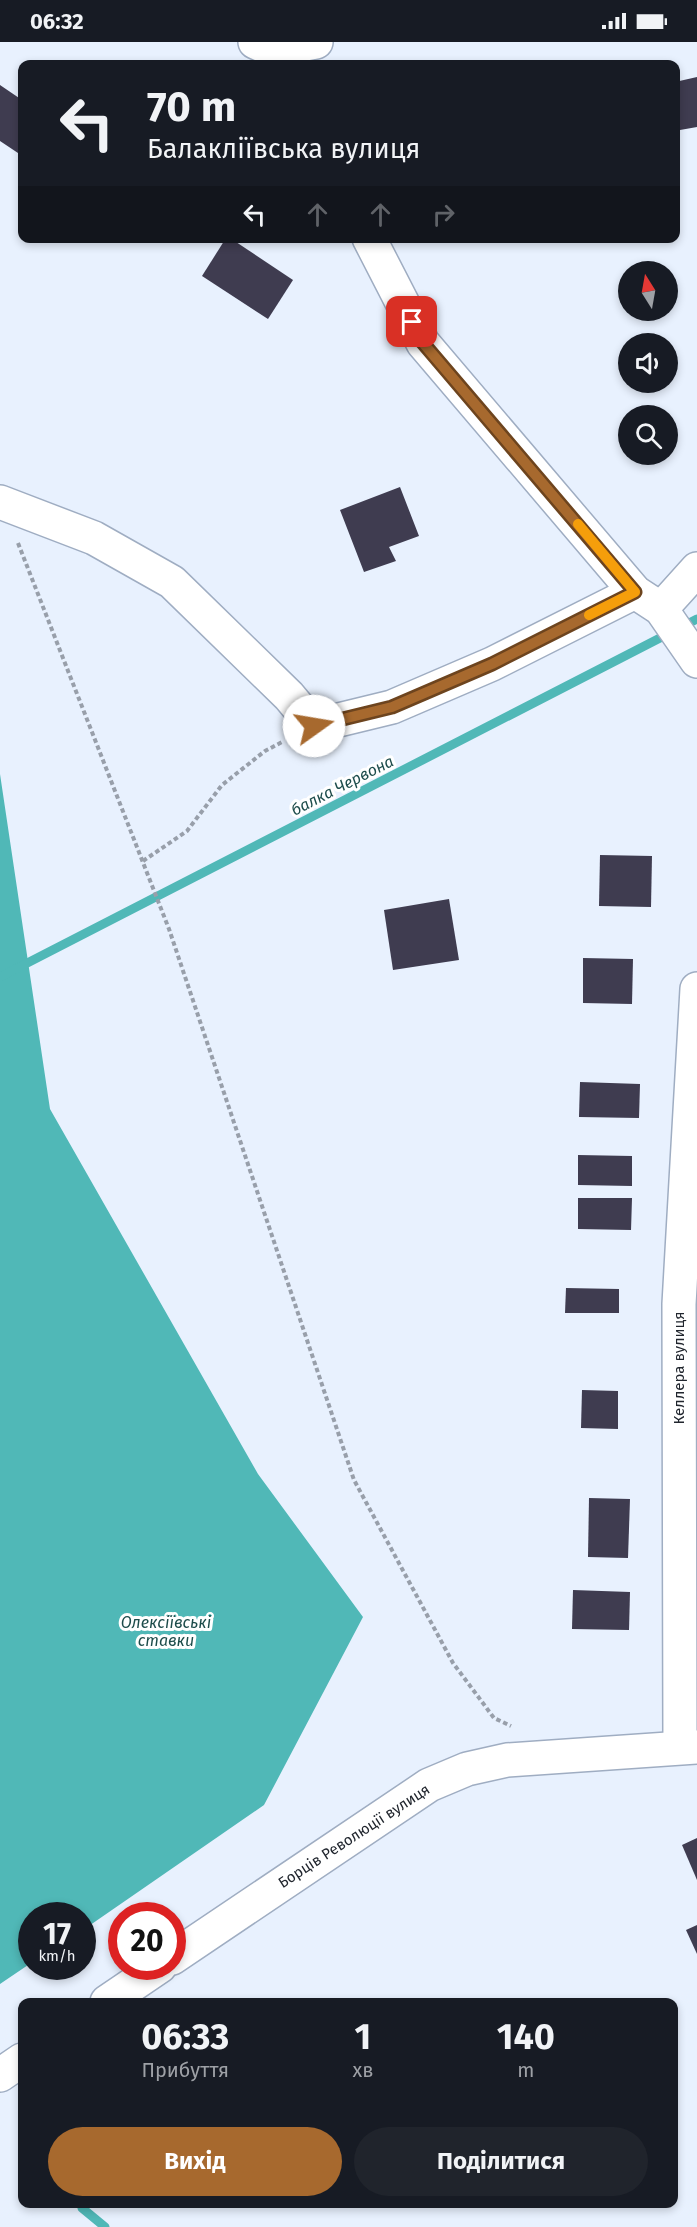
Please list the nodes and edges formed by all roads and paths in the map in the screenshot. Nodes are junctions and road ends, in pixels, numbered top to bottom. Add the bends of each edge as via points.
1 (316, 42) edge
2 (270, 50) edge
3 (372, 243) edge
4 (2, 503) edge
5 (697, 569) edge
6 (648, 601) junction
7 (695, 665) edge
8 (314, 726) junction
9 (143, 861) junction
10 (697, 988) edge
11 (517, 1728) dead end
12 (688, 1747) edge
13 (186, 1949) edge
14 (139, 1980) edge
15 (113, 1998) edge
16 (18, 2063) edge
17 (0, 2075) edge

1 - 2 street
3 - 6 street via 423,343
4 - 8 street via 94,538 172,582 289,696
4 - 9 path
5 - 6 street
6 - 7 street
6 - 8 street via 392,707
8 - 9 path via 265,751 222,785 187,831
9 - 11 path via 354,1480 453,1663 494,1718
10 - 12 street, Келлера вулиця via 678,1304
12 - 13 street, Борців Революції вулиця via 507,1760 467,1769 429,1785
14 - 15 street
16 - 17 street

